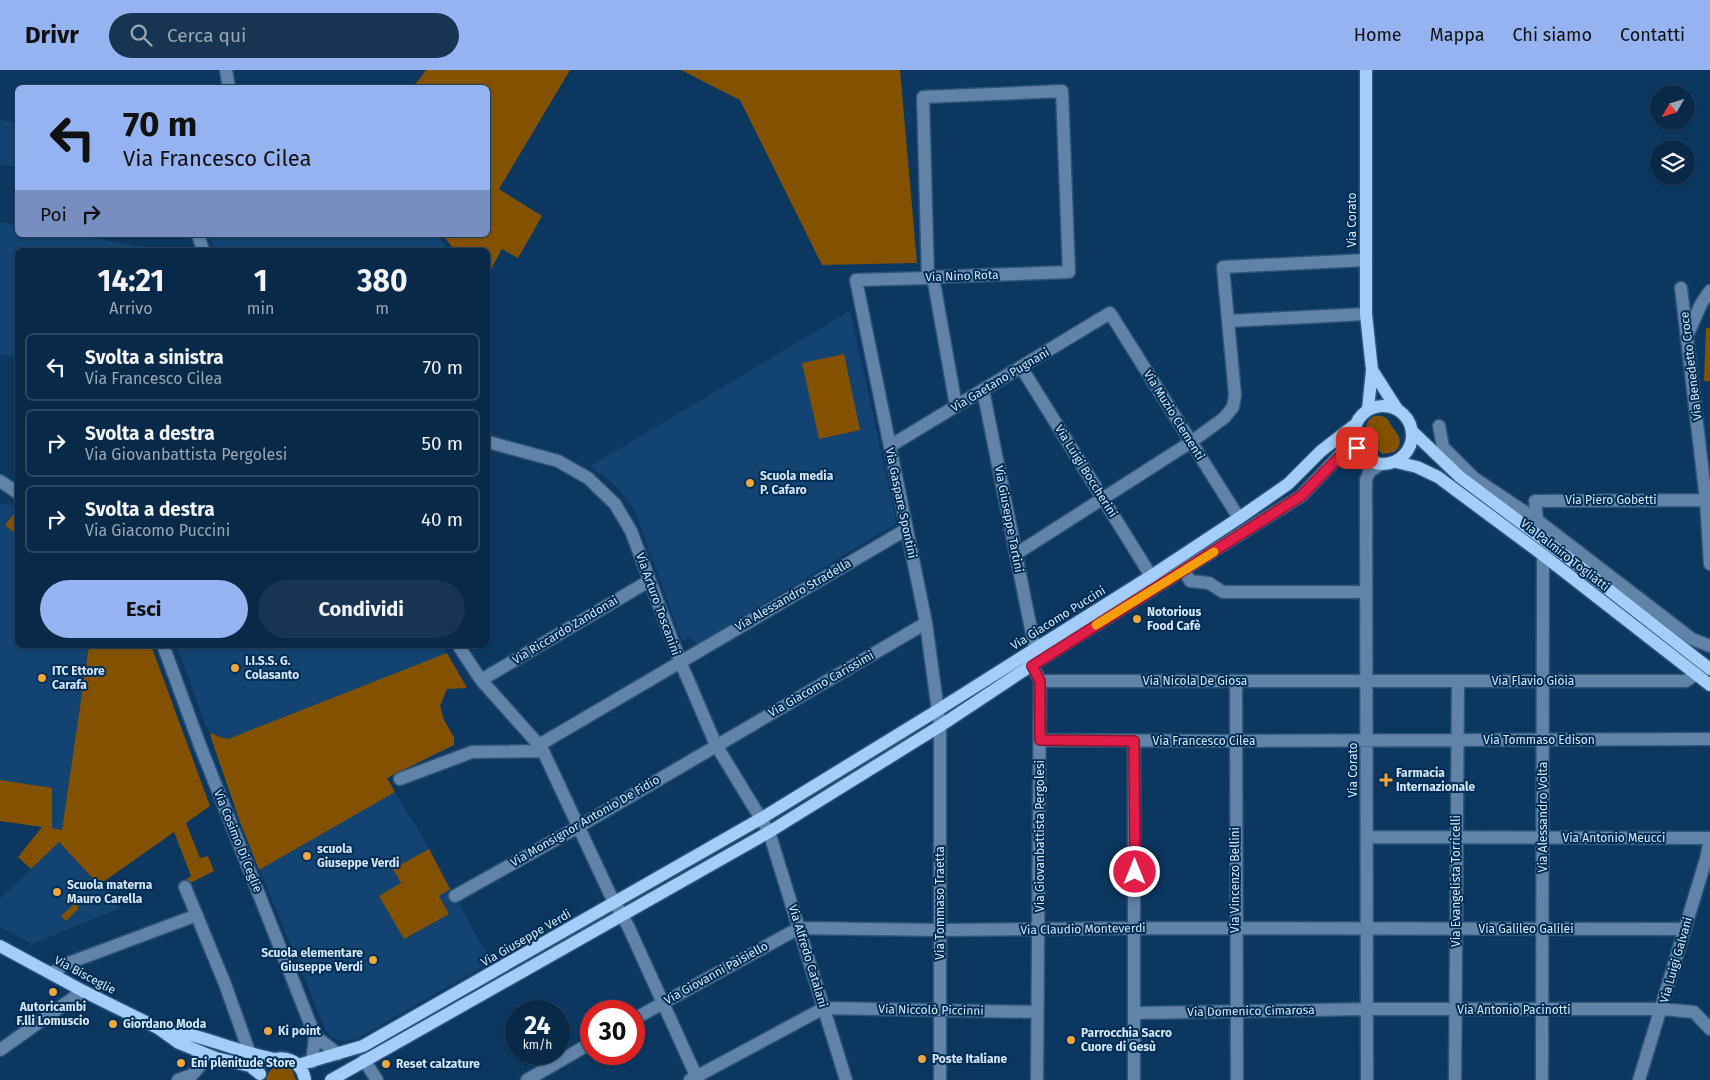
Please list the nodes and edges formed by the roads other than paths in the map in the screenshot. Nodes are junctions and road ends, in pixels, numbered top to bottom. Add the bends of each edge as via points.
1 (226, 70) edge
2 (1366, 70) edge
3 (228, 85) edge
4 (1366, 260) junction
5 (931, 277) junction
6 (856, 280) joint
7 (1682, 288) dead end
8 (1710, 291) edge
9 (1110, 313) joint
10 (1366, 314) junction
11 (1228, 321) junction
12 (1687, 336) junction
13 (1021, 367) junction
14 (1372, 370) junction
15 (982, 390) junction
16 (956, 406) junction
17 (1368, 409) junction
18 (1396, 409) junction
19 (1356, 424) junction
20 (1439, 426) dead end
21 (1413, 432) junction
22 (1191, 442) junction
23 (490, 443) edge
24 (890, 446) junction
25 (1357, 448) junction
26 (1396, 462) junction
27 (1379, 465) junction
28 (0, 481) edge
29 (15, 491) edge
30 (1103, 498) junction
31 (1706, 500) junction
32 (1239, 518) junction
33 (1537, 520) junction
34 (907, 529) junction
35 (1016, 554) junction
36 (1543, 555) junction
37 (1710, 564) edge
38 (1184, 570) junction
39 (1151, 576) junction
40 (649, 581) junction
41 (1366, 592) junction
42 (926, 623) junction
43 (1710, 646) edge
44 (164, 648) edge
45 (460, 648) edge
46 (1035, 649) junction
47 (680, 662) junction
48 (1032, 666) junction
49 (1710, 669) edge
50 (1696, 674) junction
51 (481, 680) junction
52 (1367, 680) junction
53 (1040, 681) junction
54 (1236, 681) junction
55 (1458, 681) junction
56 (1543, 681) junction
57 (1710, 685) edge
58 (938, 710) junction
59 (940, 726) junction
60 (1710, 739) edge
61 (1040, 740) junction
62 (1367, 740) junction
63 (1457, 740) junction
64 (1543, 740) junction
65 (1134, 741) junction
66 (1235, 742) junction
67 (716, 745) junction
68 (541, 748) junction
69 (400, 779) dead end
70 (762, 818) junction
71 (578, 827) junction
72 (770, 832) junction
73 (1367, 837) junction
74 (1456, 837) junction
75 (1543, 837) junction
76 (1710, 839) edge
77 (1708, 861) edge
78 (185, 887) dead end
79 (455, 896) dead end
80 (618, 909) junction
81 (196, 915) junction
82 (799, 928) junction
83 (1135, 928) junction
84 (1235, 928) junction
85 (1367, 928) junction
86 (1457, 929) junction
87 (1543, 929) junction
88 (1684, 929) junction
89 (940, 930) junction
90 (1039, 930) junction
91 (0, 946) edge
92 (52, 973) junction
93 (84, 991) junction
94 (662, 1003) junction
95 (824, 1008) junction
96 (1367, 1009) junction
97 (1662, 1009) junction
98 (1456, 1010) junction
99 (1542, 1010) junction
100 (941, 1011) junction
101 (1236, 1011) junction
102 (1037, 1012) junction
103 (645, 1013) edge
104 (1135, 1013) junction
105 (158, 1028) junction
106 (1710, 1029) edge
107 (315, 1036) junction
108 (580, 1049) edge
109 (0, 1050) edge
110 (197, 1052) junction
111 (250, 1054) junction
112 (338, 1054) junction
113 (274, 1059) junction
114 (364, 1060) junction
115 (312, 1062) junction
116 (298, 1064) junction
117 (259, 1077) edge
118 (694, 1079) edge
119 (178, 1080) edge
120 (304, 1080) edge
121 (332, 1080) edge
122 (376, 1080) edge
123 (527, 1080) edge
124 (846, 1080) edge
125 (940, 1080) edge
126 (1037, 1080) edge
127 (1134, 1080) edge
128 (1237, 1080) edge
129 (1367, 1080) edge
130 (1455, 1080) edge
131 (1542, 1080) edge
132 (1639, 1080) edge

1 - 3 street
2 - 4 main road, Via Corato
4 - 10 main road, Via Corato
4 - 11 street via 1223,267
5 - 5 street, Via Nino Rota via 923,97 1062,90 1069,272
5 - 6 street, Via Nino Rota
5 - 16 street
6 - 24 street, Via Gaspare Spontini
7 - 12 street, Via Benedetto Croce
8 - 12 street
9 - 13 street, Via Gaetano Pugnani
9 - 22 street, Via Muzio Clementi
10 - 11 street
10 - 14 main road, Via Corato
11 - 22 street via 1235,395 1233,407 1224,418
12 - 31 street, Via Benedetto Croce
13 - 15 street, Via Gaetano Pugnani
13 - 30 street, Via Luigi Boccherini
14 - 17 main road, Via Corato
14 - 18 main road, Via Corato
15 - 16 street, Via Gaetano Pugnani
15 - 35 street, Via Giuseppe Tartini
16 - 24 street, Via Gaetano Pugnani
17 - 18 main road via 1387,406
17 - 19 main road
18 - 21 main road, Via Corato via 1410,423
19 - 25 main road via 1354,440
19 - 32 main road, Via Giacomo Puccini via 1321,451 1288,484
20 - 33 street via 1443,447 1474,478
21 - 26 main road via 1409,450
21 - 49 main road, Via Palmiro Togliatti via 1460,477
22 - 30 street
22 - 32 street, Via Muzio Clementi
23 - 40 street, Via Arturo Toscanini via 558,461 588,478 616,504 631,531
24 - 34 street, Via Gaspare Spontini
25 - 27 main road via 1364,458
25 - 38 main road via 1344,452 1301,496
26 - 27 main road
26 - 36 main road, Via Palmiro Togliatti via 1417,466 1438,477
27 - 41 street, Via Corato via 1369,472 1366,480
28 - 29 street
30 - 35 street
30 - 39 street, Via Luigi Boccherini
31 - 33 street, Via Piero Gobetti via 1535,500
31 - 37 street, Via Benedetto Croce
32 - 39 main road, Via Giacomo Puccini
33 - 43 street via 1692,639
34 - 42 street, Via Gaspare Spontini
34 - 47 street, Via Alessandro Stradella
35 - 46 street, Via Giuseppe Tartini
36 - 50 main road, Via Palmiro Togliatti
36 - 56 street, Via Alessandro Volta
38 - 41 street via 1190,580 1209,583 1224,592
38 - 48 main road
39 - 46 main road, Via Giacomo Puccini
40 - 47 street, Via Arturo Toscanini
40 - 51 street, Via Riccardo Zandonai
41 - 52 street, Via Corato
42 - 58 street, Via Gaspare Spontini
42 - 67 street, Via Giacomo Carissimi
44 - 107 street, Via Cosimo Di Ceglie
45 - 51 street
46 - 58 main road, Via Giacomo Puccini
47 - 67 street, Via Arturo Toscanini
47 - 68 street, Via Alessandro Stradella
48 - 53 street
48 - 59 main road
50 - 56 street, Via Flavio Gioia via 1686,681
50 - 57 main road, Via Palmiro Togliatti
51 - 68 street
52 - 54 street, Via Nicola De Giosa
52 - 55 street, Via Flavio Gioia
52 - 62 street, Via Corato
53 - 54 street, Via Nicola De Giosa
53 - 61 street, Via Giovanbattista Pergolesi
54 - 66 street, Via Vincenzo Bellini
55 - 56 street, Via Flavio Gioia
55 - 63 street, Via Evangelista Torricelli
56 - 64 street, Via Alessandro Volta
58 - 59 street, Via Gaspare Spontini
58 - 70 main road, Via Giacomo Puccini
59 - 72 main road
59 - 89 street, Via Tommaso Traetta
60 - 64 street, Via Tommaso Edison
61 - 65 street, Via Francesco Cilea
61 - 90 street, Via Giovanbattista Pergolesi
62 - 63 street, Via Tommaso Edison
62 - 66 street, Via Francesco Cilea
62 - 73 street, Via Corato
63 - 64 street, Via Tommaso Edison
63 - 74 street, Via Evangelista Torricelli
64 - 75 street, Via Alessandro Volta
65 - 66 street, Via Francesco Cilea
65 - 83 street
66 - 84 street, Via Vincenzo Bellini
67 - 70 street, Via Arturo Toscanini
67 - 71 street, Via Monsignor Antonio De Fidio
68 - 69 street via 472,752
68 - 71 street
70 - 72 street, Via Arturo Toscanini
70 - 80 main road, Via Giuseppe Verdi
71 - 79 street, Via Monsignor Antonio De Fidio
71 - 80 street
72 - 80 main road, Via Giuseppe Verdi
72 - 82 street, Via Alfredo Catalani
73 - 74 street, Via Antonio Meucci
73 - 85 street, Via Corato
74 - 75 street, Via Antonio Meucci
74 - 86 street, Via Evangelista Torricelli
75 - 76 street, Via Antonio Meucci
75 - 87 street, Via Alessandro Volta
76 - 77 street, Via Luigi Galvani
77 - 88 street, Via Luigi Galvani
78 - 81 street
80 - 94 street
80 - 112 main road, Via Giuseppe Verdi via 363,1046
80 - 114 main road, Via Giuseppe Verdi
81 - 92 street via 66,964
81 - 111 street
82 - 89 street, Via Claudio Monteverdi
82 - 94 street, Via Giovanni Paisiello
82 - 95 street, Via Alfredo Catalani
83 - 84 street, Via Claudio Monteverdi
83 - 90 street, Via Claudio Monteverdi
83 - 104 street
84 - 85 street, Via Claudio Monteverdi
84 - 101 street, Via Vincenzo Bellini
85 - 86 street, Via Galileo Galilei
85 - 96 street, Via Corato
86 - 87 street, Via Galileo Galilei
86 - 98 street, Via Evangelista Torricelli
87 - 88 street, Via Galileo Galilei
87 - 99 street, Via Alessandro Volta
88 - 97 street, Via Luigi Galvani
89 - 90 street, Via Claudio Monteverdi
89 - 100 street, Via Tommaso Traetta
90 - 102 street, Via Giovanbattista Pergolesi
91 - 92 main road, Via Bisceglie
92 - 93 main road, Via Bisceglie
93 - 105 main road, Via Bisceglie
93 - 109 street
94 - 103 street, Via Giovanni Paisiello
94 - 118 street
95 - 100 street, Via Niccolò Piccinni
95 - 118 street
95 - 124 street, Via Alfredo Catalani
96 - 98 street, Via Antonio Pacinotti
96 - 101 street, Via Domenico Cimarosa
96 - 129 street, Via Corato
97 - 99 street, Via Antonio Pacinotti
97 - 106 street, Via Antonio Pacinotti via 1694,1012
97 - 132 street, Via Luigi Galvani
98 - 99 street, Via Antonio Pacinotti
98 - 130 street, Via Evangelista Torricelli
99 - 131 street, Via Alessandro Volta
100 - 102 street, Via Niccolò Piccinni
100 - 125 street, Via Tommaso Traetta
101 - 104 street, Via Domenico Cimarosa
101 - 128 street, Via Vincenzo Bellini
102 - 126 street, Via Giovanbattista Pergolesi
104 - 127 street
105 - 110 main road, Via Bisceglie
105 - 111 main road, Via Bisceglie via 182,1031
107 - 112 street
107 - 115 street
108 - 123 street
110 - 117 main road, Via Bisceglie via 250,1066
110 - 119 street via 198,1067 192,1075
111 - 113 main road, Via Bisceglie
112 - 115 main road, Via Giuseppe Verdi
113 - 116 main road, Via Giuseppe Verdi via 286,1058
113 - 117 main road via 263,1067
114 - 121 main road, Via Giuseppe Verdi
114 - 122 street
115 - 116 main road, Via Giuseppe Verdi
116 - 120 main road

